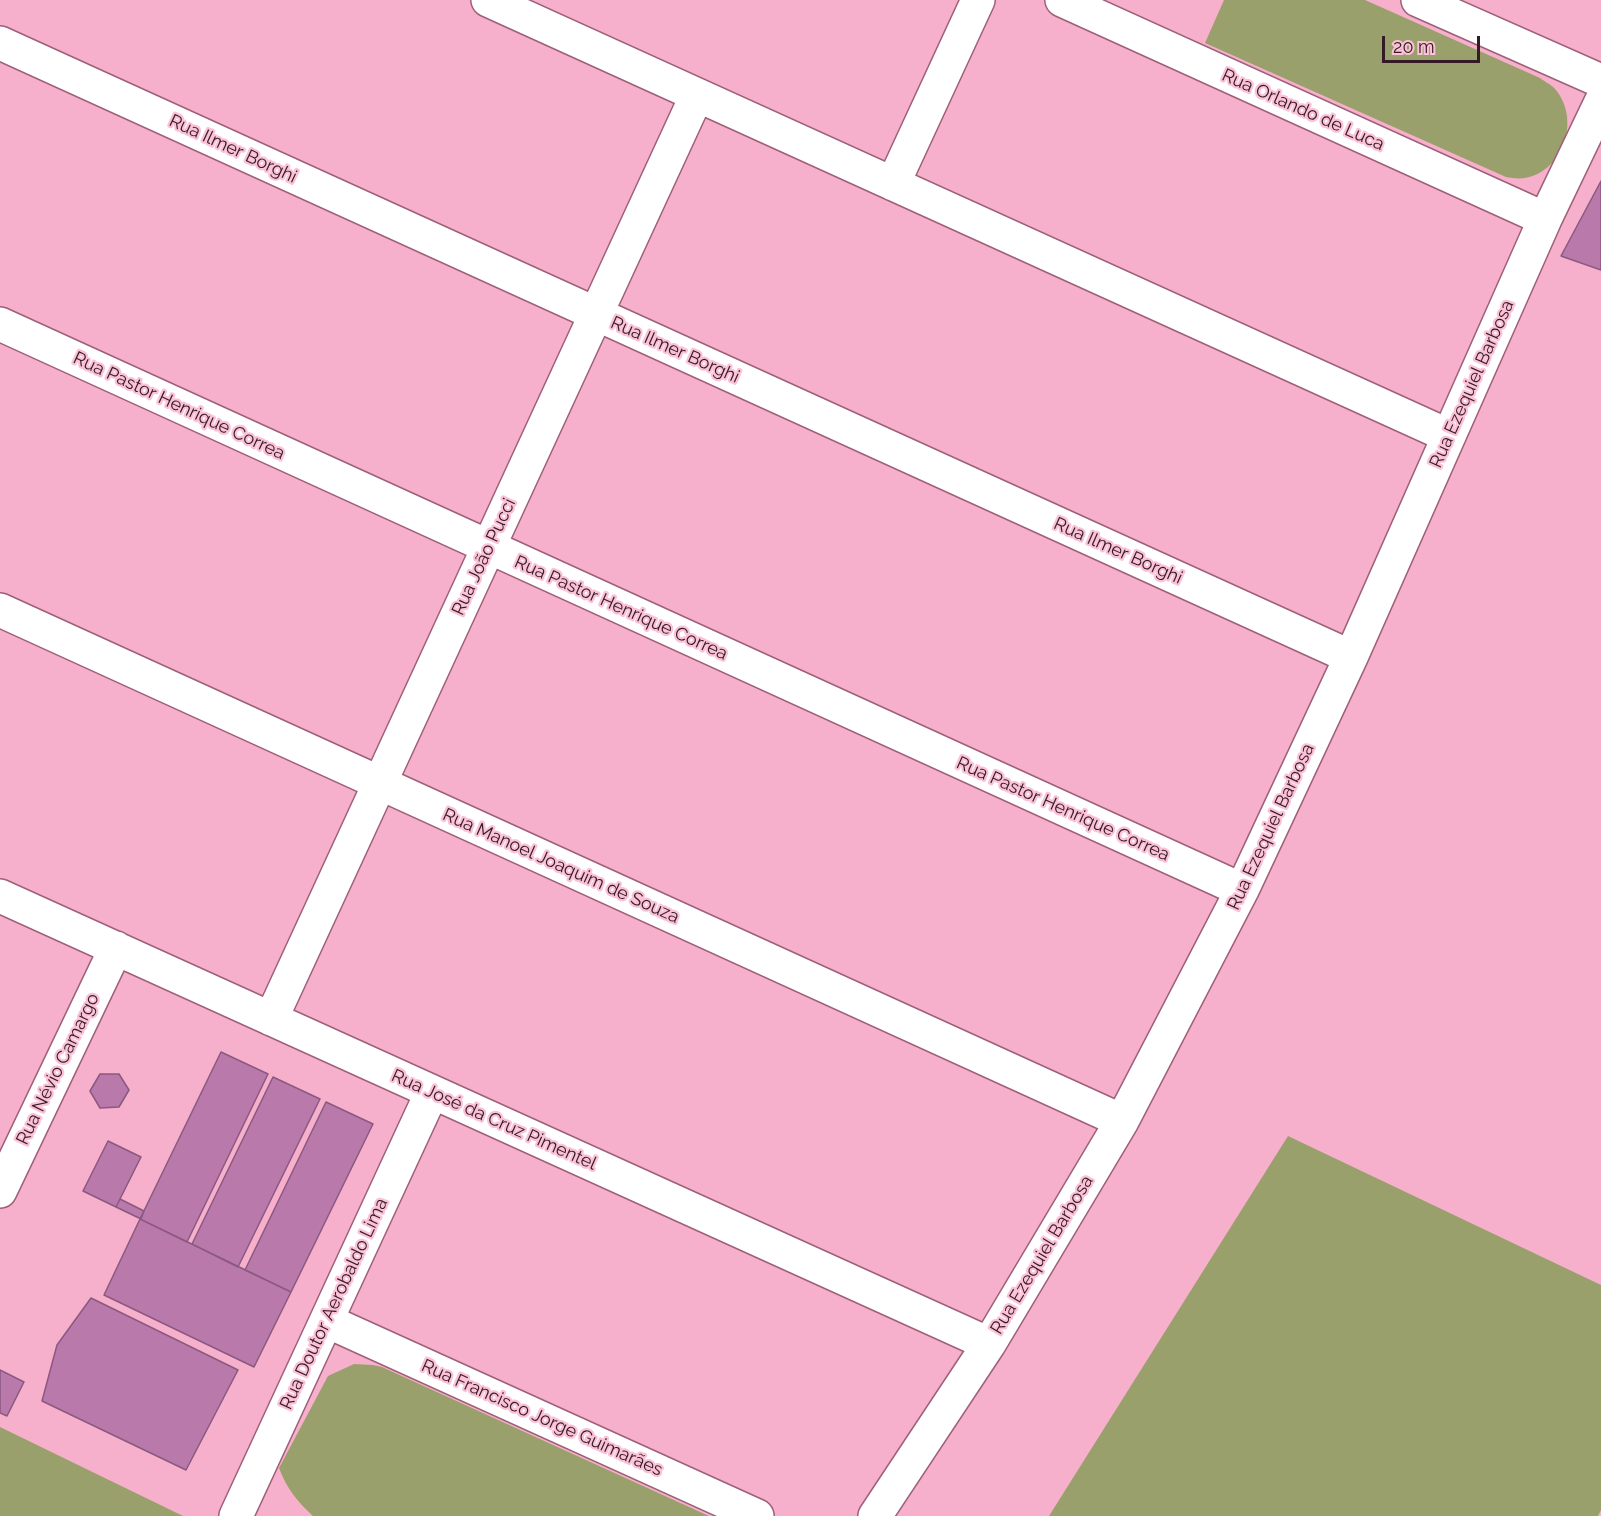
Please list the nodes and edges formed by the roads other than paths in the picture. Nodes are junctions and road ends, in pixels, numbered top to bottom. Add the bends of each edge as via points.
1 (488, 0) edge
2 (978, 0) edge
3 (1062, 0) edge
4 (1418, 0) edge
5 (0, 43) edge
6 (1601, 81) edge
7 (697, 95) junction
8 (1601, 102) edge
9 (893, 184) junction
10 (1545, 219) junction
11 (596, 315) junction
12 (0, 324) edge
13 (1449, 436) junction
14 (489, 548) junction
15 (0, 610) edge
16 (1351, 657) junction
17 (380, 784) junction
18 (1242, 890) junction
19 (0, 896) edge
20 (116, 948) junction
21 (271, 1019) junction
22 (432, 1092) junction
23 (1122, 1121) junction
24 (4, 1171) edge
25 (327, 1321) junction
26 (988, 1344) junction
27 (241, 1515) edge
28 (756, 1516) edge
29 (875, 1516) edge

1 - 7 street
2 - 9 street
3 - 10 street, Rua Orlando de Luca
4 - 6 street
5 - 11 street, Rua Ilmer Borghi
7 - 9 street
7 - 11 street, Rua João Pucci
8 - 10 street, Rua Ezequiel Barbosa
9 - 13 street
10 - 13 street, Rua Ezequiel Barbosa
11 - 14 street, Rua João Pucci
11 - 16 street, Rua Ilmer Borghi
12 - 14 street, Rua Pastor Henrique Correa
13 - 16 street, Rua Ezequiel Barbosa
14 - 17 street, Rua João Pucci
14 - 18 street, Rua Pastor Henrique Correa
15 - 17 street, Rua Manoel Joaquim de Souza
16 - 18 street, Rua Ezequiel Barbosa
17 - 21 street, Rua João Pucci
17 - 23 street, Rua Manoel Joaquim de Souza
18 - 23 street, Rua Ezequiel Barbosa
19 - 20 street, Rua José da Cruz Pimentel
20 - 21 street, Rua José da Cruz Pimentel
20 - 24 street, Rua Névio Camargo
21 - 22 street, Rua José da Cruz Pimentel
22 - 25 street, Rua Doutor Aerobaldo Lima
22 - 26 street, Rua José da Cruz Pimentel
23 - 26 street, Rua Ezequiel Barbosa
25 - 27 street, Rua Doutor Aerobaldo Lima
25 - 28 street, Rua Francisco Jorge Guimarães
26 - 29 street, Rua Ezequiel Barbosa

